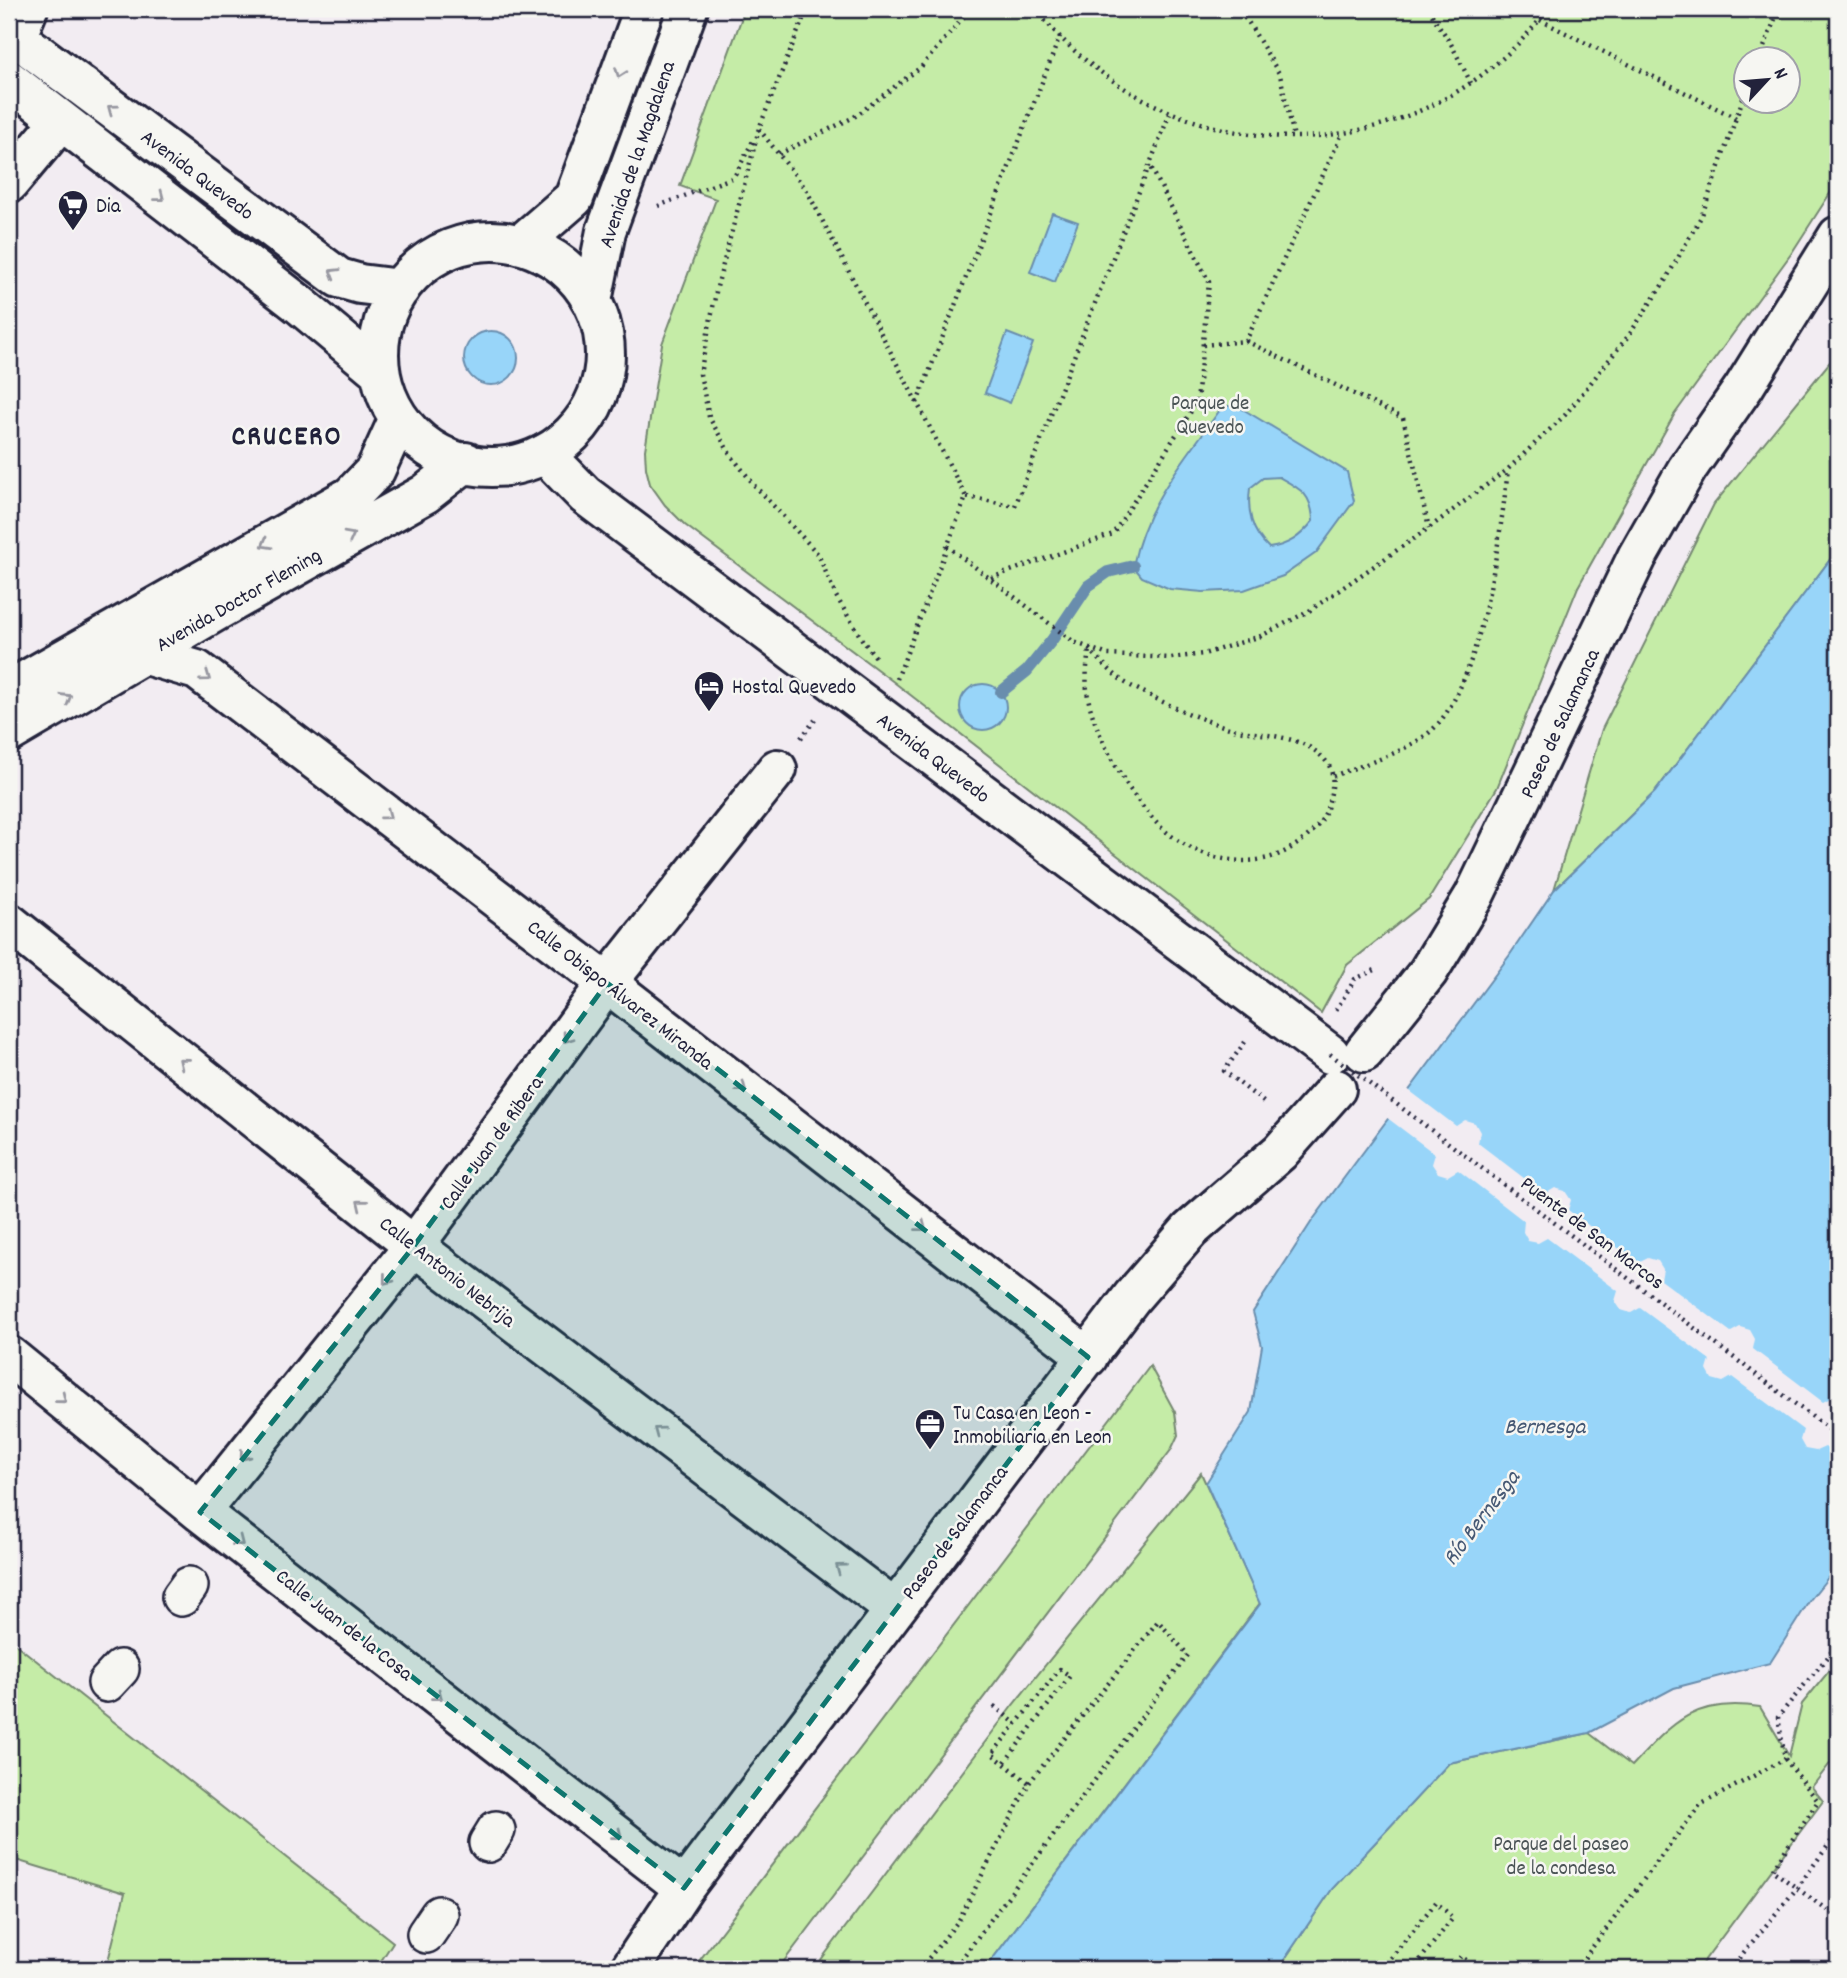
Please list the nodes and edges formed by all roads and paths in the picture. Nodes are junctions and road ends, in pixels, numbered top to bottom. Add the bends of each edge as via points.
1 (644, 9) edge
2 (688, 9) edge
3 (807, 9) edge
4 (970, 9) edge
5 (1036, 9) edge
6 (1233, 9) edge
7 (1429, 9) edge
8 (1548, 9) edge
9 (1779, 9) edge
10 (1540, 20) junction
11 (17, 26) edge
12 (1060, 36) junction
13 (1764, 46) edge
14 (9, 80) edge
15 (1471, 83) junction
16 (1170, 113) junction
17 (1736, 118) joint
18 (61, 121) junction
19 (759, 129) junction
20 (1342, 134) junction
21 (1294, 138) junction
22 (779, 154) junction
23 (1150, 165) junction
24 (9, 183) edge
25 (651, 209) dead end
26 (1838, 236) edge
27 (521, 244) junction
28 (1838, 281) edge
29 (400, 289) junction
30 (592, 301) junction
31 (1246, 341) junction
32 (1203, 345) junction
33 (380, 372) junction
34 (1744, 387) junction
35 (917, 404) junction
36 (399, 418) junction
37 (545, 454) junction
38 (466, 462) junction
39 (1508, 469) junction
40 (966, 497) junction
41 (1429, 528) junction
42 (947, 546) junction
43 (990, 578) junction
44 (1089, 649) junction
45 (142, 654) junction
46 (879, 662) dead end
47 (887, 673) dead end
48 (840, 686) junction
49 (9, 690) edge
50 (9, 733) edge
51 (777, 769) joint
52 (1333, 776) junction
53 (9, 923) edge
54 (1380, 967) dead end
55 (607, 984) junction
56 (1270, 1009) junction
57 (1336, 1059) junction
58 (1276, 1112) dead end
59 (414, 1247) junction
60 (9, 1356) edge
61 (1088, 1357) junction
62 (1838, 1436) edge
63 (200, 1512) junction
64 (894, 1609) junction
65 (1838, 1644) edge
66 (995, 1706) dead end
67 (1016, 1724) junction
68 (1785, 1759) junction
69 (1004, 1762) junction
70 (1029, 1783) junction
71 (1838, 1832) edge
72 (684, 1888) junction
73 (1797, 1888) junction
74 (1838, 1918) edge
75 (629, 1969) edge
76 (920, 1969) edge
77 (954, 1969) edge
78 (1382, 1969) edge
79 (1413, 1969) edge
80 (1451, 1969) edge
81 (1465, 1969) edge
82 (1576, 1969) edge
83 (1730, 1969) edge

1 -> 27 street, Avenida de la Magdalena via 574,198
2 - 30 street, Avenida de la Magdalena via 606,231
3 - 19 path
4 - 22 path via 921,67 854,117
5 - 12 path
6 - 21 path via 1247,20 1280,75
7 - 15 path
8 - 10 path
9 - 13 path
10 - 15 path via 1505,58
10 - 17 path
29 -> 11 street, Avenida Quevedo via 339,278
12 - 16 path via 1130,93
12 - 35 path
14 - 18 street, Avenida Quevedo
15 - 20 path via 1405,118
16 - 21 path via 1211,127
16 - 23 path
17 - 39 path via 1702,215 1647,310 1566,415
18 - 24 street
18 -> 33 street, Avenida Quevedo
19 - 22 path
19 - 25 path via 734,177
19 - 46 path via 706,333 700,374 709,416 755,486 818,554 836,596
20 - 21 path
20 - 31 path
22 - 35 path via 807,189
23 - 32 path via 1209,282
23 - 40 path via 1015,506
26 - 34 street, Paseo de Salamanca
27 - 29 street via 471,244 449,252 409,276
27 - 30 street via 569,271
28 - 34 street, Paseo de Salamanca
29 - 33 street via 386,308 381,325
30 - 37 street via 606,342 600,395 579,428
31 - 32 path
31 - 41 path via 1403,418
32 - 43 path via 1197,402 1113,534
33 - 36 street via 388,401
34 - 57 street, Paseo de Salamanca via 1687,468 1637,557 1474,896 1428,972
35 - 40 path
36 - 38 street via 430,447
36 -> 49 street, Avenida Doctor Fleming via 375,471 351,496
37 - 38 street via 506,466
37 - 48 street, Avenida Quevedo via 584,495
45 -> 38 street, Avenida Doctor Fleming via 425,494
39 - 41 path
39 - 52 path via 1494,568 1468,670 1448,710 1428,733 1408,746
40 - 42 path
41 - 44 path via 1309,611 1261,636 1204,654 1171,658 1108,655
42 - 43 path
42 - 47 path via 895,683
43 - 44 path
44 - 52 path via 1121,680 1178,709 1229,728 1292,740 1318,753
44 - 52 path via 1088,698 1099,734 1127,786 1163,830 1200,852 1264,861 1289,850 1310,836 1326,813
50 -> 45 street, Avenida Doctor Fleming
45 -> 55 street, Calle Obispo Álvarez Miranda via 197,670
48 - 51 path
48 - 56 street, Avenida Quevedo
51 - 55 street, Calle Juan de Ribera
59 -> 53 street, Calle Antonio Nebrija
54 - 57 path via 1355,979
55 -> 59 street, Calle Juan de Ribera
55 -> 61 street, Calle Obispo Álvarez Miranda
56 - 57 street, Avenida Quevedo
56 - 58 path via 1224,1071
57 - 61 street, Paseo de Salamanca via 1280,1153 1190,1230
57 - 62 path, Puente de San Marcos, bridge
59 -> 63 street, Calle Juan de Ribera
64 -> 59 street, Calle Antonio Nebrija
60 -> 63 street, Calle Juan de la Cosa
61 - 64 street, Paseo de Salamanca
63 -> 72 street, Calle Juan de la Cosa
64 - 72 street, Paseo de Salamanca
65 - 68 path via 1778,1717
66 - 67 path
67 - 69 path via 992,1754
67 - 69 path via 1060,1669 1070,1676
68 - 73 path via 1818,1801 1772,1870
68 - 82 path via 1700,1805
69 - 70 path
70 - 76 path via 959,1920
70 - 77 path via 1158,1620 1188,1656
71 - 73 path
72 - 75 street, Paseo de Salamanca
73 - 74 path
73 - 83 path
78 - 79 path via 1436,1902 1453,1918
80 - 81 path via 1461,1956 1470,1963

